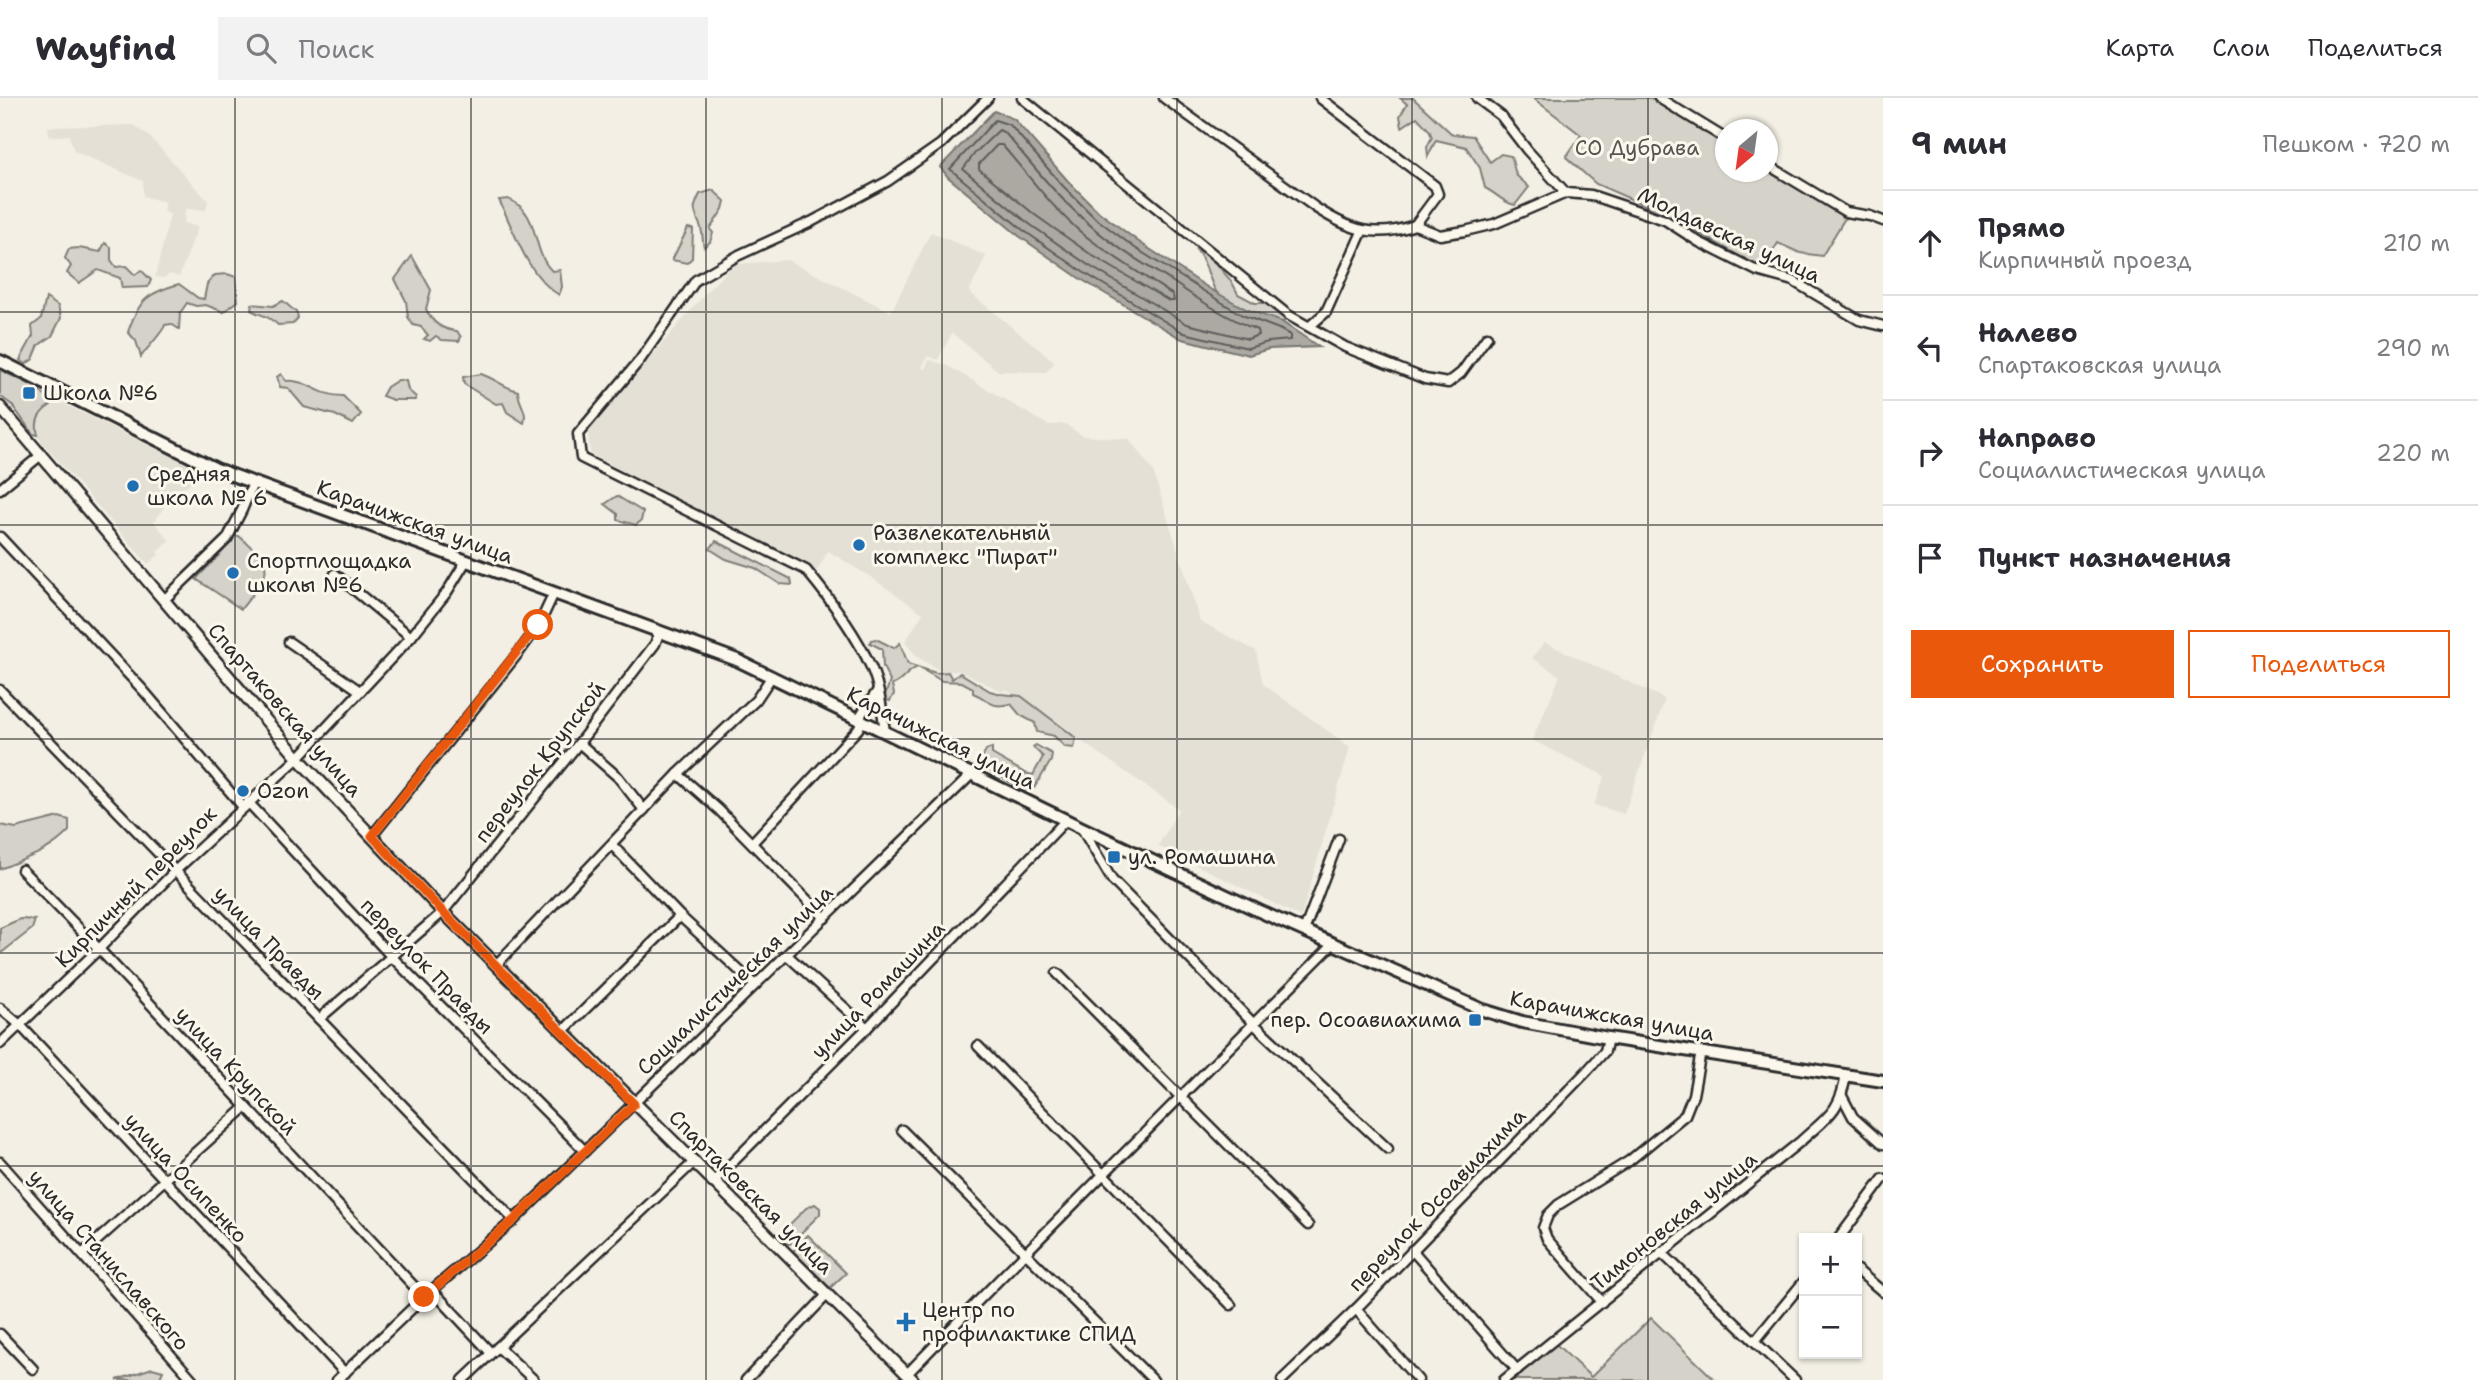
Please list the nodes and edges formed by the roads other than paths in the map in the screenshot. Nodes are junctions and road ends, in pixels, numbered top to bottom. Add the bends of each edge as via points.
1 (988, 98) edge
2 (1022, 98) edge
3 (1164, 98) edge
4 (1320, 98) edge
5 (1477, 98) edge
6 (1659, 98) edge
7 (1715, 132) edge
8 (1778, 171) edge
9 (1566, 192) junction
10 (1883, 221) edge
11 (1415, 226) junction
12 (1362, 232) junction
13 (1310, 326) junction
14 (1883, 326) edge
15 (1487, 337) dead end
16 (0, 361) edge
17 (0, 407) edge
18 (41, 455) junction
19 (253, 483) junction
20 (0, 489) edge
21 (0, 537) edge
22 (466, 561) junction
23 (335, 574) dead end
24 (554, 593) junction
25 (164, 600) junction
26 (660, 631) junction
27 (411, 637) junction
28 (289, 642) dead end
29 (772, 677) junction
30 (0, 690) edge
31 (878, 690) junction
32 (360, 691) junction
33 (860, 720) junction
34 (886, 732) junction
35 (579, 743) junction
36 (298, 758) junction
37 (678, 774) junction
38 (971, 775) junction
39 (245, 804) junction
40 (644, 810) junction
41 (1066, 821) junction
42 (1082, 828) junction
43 (372, 836) junction
44 (1339, 839) dead end
45 (751, 843) junction
46 (612, 845) junction
47 (22, 870) dead end
48 (174, 871) junction
49 (443, 912) junction
50 (680, 916) junction
51 (825, 918) junction
52 (1304, 931) junction
53 (1333, 944) junction
54 (99, 949) junction
55 (787, 955) junction
56 (391, 956) junction
57 (496, 965) junction
58 (1057, 973) dead end
59 (755, 985) junction
60 (0, 1008) edge
61 (319, 1019) junction
62 (1254, 1024) junction
63 (20, 1025) junction
64 (867, 1028) junction
65 (563, 1031) junction
66 (1608, 1038) junction
67 (0, 1044) edge
68 (978, 1046) dead end
69 (1701, 1052) junction
70 (1846, 1075) junction
71 (1883, 1081) edge
72 (1842, 1096) junction
73 (1180, 1098) junction
74 (634, 1104) junction
75 (246, 1107) junction
76 (902, 1130) dead end
77 (1883, 1144) edge
78 (1388, 1149) dead end
79 (585, 1151) junction
80 (0, 1162) edge
81 (693, 1163) junction
82 (1103, 1174) junction
83 (1883, 1179) edge
84 (165, 1180) junction
85 (712, 1183) junction
86 (514, 1220) junction
87 (1308, 1225) dead end
88 (1843, 1233) edge
89 (1412, 1250) junction
90 (1661, 1252) junction
91 (1024, 1253) junction
92 (82, 1255) junction
93 (1862, 1274) edge
94 (1799, 1287) edge
95 (433, 1291) junction
96 (1883, 1292) edge
97 (827, 1295) junction
98 (424, 1297) junction
99 (1602, 1302) junction
100 (1231, 1305) dead end
101 (1356, 1309) junction
102 (0, 1334) edge
103 (1755, 1341) junction
104 (495, 1350) junction
105 (33, 1369) dead end
106 (1517, 1370) junction
107 (345, 1373) junction
108 (910, 1377) edge
109 (192, 1380) edge
110 (337, 1380) edge
111 (463, 1380) edge
112 (534, 1380) edge
113 (746, 1380) edge
114 (1153, 1380) edge
115 (1282, 1380) edge
116 (1418, 1380) edge
117 (1504, 1380) edge
118 (1795, 1380) edge

1 - 31 street via 941,144 888,181 696,280 640,360 578,434 581,458 806,570 832,602 871,667
2 - 13 street via 1252,288
3 - 12 street via 1316,208
4 - 11 street via 1434,186 1438,194
5 - 9 street via 1501,116
6 - 7 street
8 - 10 street via 1846,212
9 - 11 street via 1494,224 1465,231 1440,235
9 - 14 street, Молдавская улица via 1591,195 1665,220 1699,243 1757,271 1793,281 1859,320
11 - 12 street
12 - 13 street via 1326,312
13 - 15 street via 1357,352 1425,379 1448,383
16 - 19 main road, Карачижская улица
17 - 18 street, Спартаковская улица
18 - 20 street
18 - 25 street, Спартаковская улица
19 - 22 main road, Карачижская улица
19 - 25 street via 227,539
21 - 39 street, переулок Правды
22 - 24 main road, Карачижская улица
22 - 27 street, Кирпичный переулок
23 - 27 street
24 - 26 main road, Карачижская улица
24 - 43 street via 520,651
25 - 36 street, Спартаковская улица
26 - 29 main road, Карачижская улица
26 - 35 street, переулок Крупской via 655,644
27 - 32 street, Кирпичный переулок
28 - 32 street
29 - 33 main road, Карачижская улица
29 - 37 street via 755,700
30 - 48 street, улица Правды
31 - 33 street
31 - 34 street
32 - 36 street, Кирпичный переулок
33 - 34 main road, Карачижская улица
33 - 45 street via 858,729
34 - 38 main road, Карачижская улица
35 - 40 street via 618,778
35 - 49 street, переулок Крупской
36 - 39 street, Кирпичный переулок
36 - 43 street, Спартаковская улица
37 - 40 street
37 - 45 street
38 - 41 main road, Карачижская улица
38 - 51 street, Социалистическая улица
39 - 48 street, Кирпичный переулок
39 - 56 street, переулок Правды
40 - 46 street
41 - 42 main road, Карачижская улица
41 - 64 street, улица Ромашина
42 - 52 main road, Карачижская улица
42 - 62 street via 1112,880
43 - 49 street, Спартаковская улица
44 - 52 street
45 - 51 street
46 - 50 street
46 - 57 street
47 - 54 street, улица Крупской
48 - 54 street, Кирпичный переулок
48 - 61 street, улица Правды
49 - 56 street, переулок Крупской
49 - 57 street, Спартаковская улица
50 - 59 street
50 - 65 street
51 - 55 street, Социалистическая улица
52 - 53 main road, Карачижская улица
53 - 62 street
53 - 66 main road, Карачижская улица via 1483,1010
54 - 63 street, Кирпичный переулок
54 - 75 street, улица Крупской
55 - 59 street, Социалистическая улица
55 - 64 street
56 - 61 street, переулок Крупской
56 - 79 street, переулок Правды
57 - 65 street, Спартаковская улица
58 - 73 street
59 - 74 street, Социалистическая улица
60 - 63 street, улица Осипенко
61 - 86 street, улица Правды
62 - 73 street
62 - 78 street
63 - 67 street, Кирпичный переулок
63 - 84 street, улица Осипенко
64 - 85 street, улица Ромашина
65 - 74 street, Спартаковская улица
66 - 69 main road, Карачижская улица
66 - 89 street, переулок Осоавиахима via 1605,1051
68 - 82 street
69 - 70 main road, Карачижская улица
69 - 99 street via 1685,1115 1629,1161 1548,1215 1543,1228 1547,1239
70 - 71 main road, Карачижская улица
70 - 72 street, Тимоновская улица
72 - 77 street via 1853,1117
72 - 90 street, Тимоновская улица via 1837,1107 1801,1142
73 - 82 street
73 - 87 street
74 - 79 street, Социалистическая улица
74 - 81 street, Спартаковская улица
75 - 84 street
75 - 98 street, улица Крупской
76 - 91 street
79 - 86 street, Социалистическая улица
80 - 92 street, улица Станиславского
81 - 85 street, Спартаковская улица
81 - 104 street
82 - 91 street
82 - 100 street
83 - 88 street
84 - 92 street
84 - 107 street, улица Осипенко
85 - 97 street, Спартаковская улица
86 - 95 street, Социалистическая улица
89 - 101 street, переулок Осоавиахима
89 - 106 street
90 - 99 street, Тимоновская улица
90 - 103 street
91 - 108 street
91 - 114 street
92 - 109 street, улица Станиславского
93 - 96 street
94 - 103 street
95 - 98 street, Социалистическая улица
95 - 104 street
97 - 108 street, Спартаковская улица
97 - 113 street
98 - 107 street, Социалистическая улица
99 - 106 street, Тимоновская улица
101 - 115 street, переулок Осоавиахима
101 - 116 street
102 - 105 street
103 - 118 street
104 - 111 street
104 - 112 street
106 - 117 street, Тимоновская улица
107 - 110 street, Социалистическая улица

